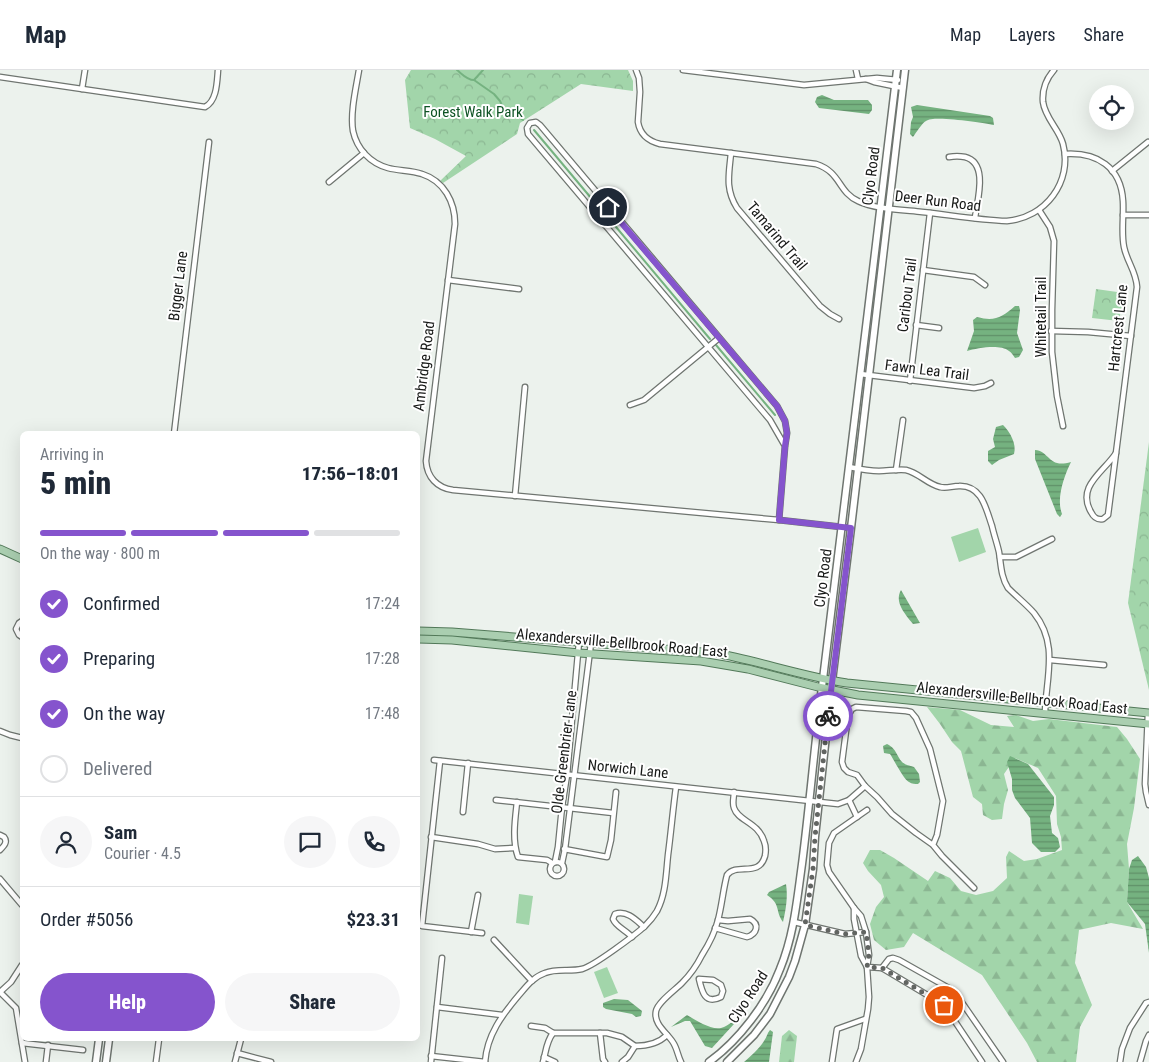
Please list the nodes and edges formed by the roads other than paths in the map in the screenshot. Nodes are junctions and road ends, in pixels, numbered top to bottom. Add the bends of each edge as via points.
1 (85, 70) edge
2 (218, 70) edge
3 (359, 70) edge
4 (636, 70) edge
5 (683, 70) edge
6 (856, 70) edge
7 (897, 70) edge
8 (905, 70) edge
9 (1054, 70) edge
10 (0, 77) edge
11 (858, 79) junction
12 (895, 83) junction
13 (904, 84) junction
14 (82, 89) junction
15 (208, 142) dead end
16 (1148, 142) edge
17 (364, 153) junction
18 (731, 153) junction
19 (1065, 154) junction
20 (949, 157) dead end
21 (1112, 171) junction
22 (330, 182) dead end
23 (880, 206) junction
24 (890, 208) junction
25 (1039, 210) junction
26 (930, 213) junction
27 (1123, 215) junction
28 (1149, 215) edge
29 (975, 218) junction
30 (923, 270) junction
31 (448, 280) junction
32 (986, 285) dead end
33 (519, 289) dead end
34 (839, 319) dead end
35 (916, 325) junction
36 (939, 328) dead end
37 (1051, 331) junction
38 (1131, 336) junction
39 (719, 338) junction
40 (708, 346) junction
41 (860, 374) junction
42 (869, 375) junction
43 (910, 380) junction
44 (991, 383) dead end
45 (525, 387) dead end
46 (630, 405) dead end
47 (903, 420) dead end
48 (1063, 426) dead end
49 (174, 431) edge
50 (785, 446) junction
51 (1116, 453) junction
52 (849, 467) junction
53 (858, 468) junction
54 (896, 470) junction
55 (515, 496) junction
56 (779, 520) junction
57 (842, 527) junction
58 (851, 528) junction
59 (1052, 539) dead end
60 (0, 549) edge
61 (1000, 557) junction
62 (20, 558) edge
63 (20, 622) edge
64 (420, 631) edge
65 (20, 636) edge
66 (452, 636) junction
67 (420, 639) edge
68 (579, 642) junction
69 (590, 643) junction
70 (579, 653) junction
71 (589, 653) junction
72 (1050, 660) junction
73 (1104, 665) dead end
74 (823, 679) junction
75 (832, 681) junction
76 (822, 688) junction
77 (831, 690) junction
78 (949, 694) junction
79 (1045, 702) junction
80 (948, 704) junction
81 (1044, 713) junction
82 (1149, 713) edge
83 (1148, 724) edge
84 (0, 730) edge
85 (20, 738) edge
86 (434, 760) dead end
87 (440, 761) junction
88 (468, 763) junction
89 (567, 774) junction
90 (574, 775) junction
91 (865, 786) junction
92 (676, 787) junction
93 (616, 792) dead end
94 (734, 792) junction
95 (496, 800) dead end
96 (849, 800) junction
97 (810, 801) junction
98 (517, 802) junction
99 (819, 802) junction
100 (1149, 806) edge
101 (562, 807) junction
102 (570, 808) junction
103 (867, 810) dead end
104 (462, 812) dead end
105 (613, 813) junction
106 (857, 818) junction
107 (0, 835) edge
108 (431, 838) junction
109 (933, 845) junction
110 (558, 847) junction
111 (515, 848) junction
112 (565, 849) junction
113 (0, 850) edge
114 (554, 862) junction
115 (562, 863) junction
116 (0, 879) edge
117 (974, 888) dead end
118 (478, 895) dead end
119 (20, 903) edge
120 (854, 908) junction
121 (718, 920) junction
122 (794, 922) junction
123 (805, 925) junction
124 (644, 927) junction
125 (716, 928) junction
126 (471, 932) junction
127 (866, 932) junction
128 (482, 933) dead end
129 (857, 933) junction
130 (632, 937) junction
131 (494, 940) dead end
132 (442, 958) dead end
133 (20, 967) edge
134 (867, 967) junction
135 (882, 968) junction
136 (690, 973) junction
137 (699, 979) junction
138 (532, 980) junction
139 (0, 992) edge
140 (1149, 1002) edge
141 (437, 1007) junction
142 (502, 1015) junction
143 (865, 1019) junction
144 (531, 1026) dead end
145 (20, 1031) edge
146 (553, 1033) junction
147 (600, 1033) junction
148 (667, 1035) junction
149 (1149, 1035) edge
150 (99, 1041) edge
151 (108, 1041) edge
152 (160, 1041) edge
153 (240, 1041) edge
154 (22, 1043) joint
155 (48, 1045) junction
156 (635, 1046) junction
157 (83, 1050) dead end
158 (237, 1053) junction
159 (431, 1059) edge
160 (543, 1060) edge
161 (25, 1062) edge
162 (46, 1062) edge
163 (96, 1062) edge
164 (106, 1062) edge
165 (156, 1062) edge
166 (235, 1062) edge
167 (271, 1062) edge
168 (485, 1062) edge
169 (555, 1062) edge
170 (605, 1062) edge
171 (622, 1062) edge
172 (681, 1062) edge
173 (709, 1062) edge
174 (727, 1062) edge
175 (832, 1062) edge
176 (856, 1062) edge
177 (982, 1062) edge
178 (1003, 1062) edge
179 (1120, 1062) edge
180 (1140, 1062) edge

1 - 14 street
2 - 14 street via 212,101 205,107
3 - 17 street via 352,125 355,139
4 - 18 street, Deer Run Road via 640,92 638,127 648,140
5 - 11 street via 804,85
6 - 11 street
7 - 12 street, Clyo Road
8 - 13 street, Clyo Road
9 - 19 street, Deer Run Road via 1043,90 1043,101 1046,113 1060,135
10 - 14 street
11 - 12 street via 877,78
12 - 13 street
12 - 23 street, Clyo Road
13 - 24 street, Clyo Road
15 - 49 street, Bigger Lane
16 - 21 street
17 - 22 street
17 - 31 street, Ambridge Road via 388,168 425,175 438,183 448,196 455,218
18 - 23 street, Deer Run Road via 823,166 833,173 853,199
18 - 34 street, Tamarind Trail via 728,186 737,208 820,306
19 - 21 street via 1094,157
19 - 25 street, Deer Run Road via 1060,183 1051,199
20 - 29 street via 970,158 978,168 980,178
21 - 27 street, Hartcrest Lane via 1122,193
23 - 24 street, Deer Run Road
23 - 41 street, Clyo Road
24 - 26 street, Deer Run Road
24 - 42 street, Clyo Road
25 - 29 street, Deer Run Road via 1012,221
25 - 37 street, Whitetail Trail via 1054,241
26 - 29 street, Deer Run Road
26 - 30 street, Caribou Trail
27 - 28 street
27 - 38 street, Hartcrest Lane via 1124,248 1134,270 1137,287
30 - 32 street via 974,277
30 - 35 street, Caribou Trail
31 - 33 street
31 - 55 street, Ambridge Road via 427,445 428,472 438,485 448,489
35 - 36 street
35 - 43 street, Caribou Trail
37 - 38 street
37 - 48 street, Whitetail Trail via 1054,375
38 - 51 street, Hartcrest Lane
39 - 40 street
39 - 40 street via 540,125 530,123 528,134
39 - 50 street via 777,406 785,421
40 - 46 street via 644,400
40 - 50 street via 770,420
41 - 42 street, Fawn Lea Trail
41 - 52 street, Clyo Road
42 - 43 street, Fawn Lea Trail
42 - 53 street, Clyo Road
43 - 44 street, Fawn Lea Trail via 974,388
45 - 55 street
47 - 54 street
50 - 56 street
51 - 51 street, Hartcrest Lane via 1108,514 1098,520 1088,507 1088,489
52 - 53 street
52 - 57 street, Clyo Road
53 - 54 street
53 - 58 street, Clyo Road
54 - 61 street via 912,472 940,488 961,486 975,490 983,503
55 - 56 street, Ambridge Road
56 - 57 street, Ambridge Road
57 - 58 street, Ambridge Road
57 - 74 street, Clyo Road
58 - 75 street, Clyo Road
59 - 61 street via 1016,557
60 - 62 main road
61 - 72 street via 1008,588 1033,611 1043,627
63 - 65 street via 16,629
64 - 66 main road, Alexandersville-Bellbrook Road East
66 - 67 main road, Alexandersville-Bellbrook Road East
66 - 68 main road, Alexandersville-Bellbrook Road East
66 - 70 main road, Alexandersville-Bellbrook Road East
68 - 69 main road, Alexandersville-Bellbrook Road East
68 - 70 street, Olde Greenbrier Lane
69 - 71 street, Olde Greenbrier Lane
69 - 74 main road, Alexandersville-Bellbrook Road East via 715,653
70 - 71 main road, Alexandersville-Bellbrook Road East
70 - 89 street, Olde Greenbrier Lane
71 - 76 main road, Alexandersville-Bellbrook Road East via 701,661
71 - 90 street, Olde Greenbrier Lane
72 - 73 street
72 - 79 street
74 - 75 main road, Alexandersville-Bellbrook Road East
74 - 76 street, Clyo Road
75 - 77 street, Clyo Road
75 - 78 main road, Alexandersville-Bellbrook Road East
76 - 77 main road, Alexandersville-Bellbrook Road East
76 - 97 street, Clyo Road
77 - 80 main road, Alexandersville-Bellbrook Road East
77 - 99 street, Clyo Road
78 - 79 main road, Alexandersville-Bellbrook Road East
78 - 80 main road
79 - 81 street
79 - 82 main road, Alexandersville-Bellbrook Road East
80 - 81 main road, Alexandersville-Bellbrook Road East
81 - 83 main road, Alexandersville-Bellbrook Road East
82 - 83 street
83 - 100 street via 1145,784
84 - 85 street
86 - 87 street, Norwich Lane
87 - 88 street, Norwich Lane
87 - 108 street
88 - 89 street, Norwich Lane
88 - 104 street
89 - 90 street, Norwich Lane
89 - 101 street, Olde Greenbrier Lane
90 - 92 street, Norwich Lane
90 - 102 street, Olde Greenbrier Lane
91 - 96 street
91 - 109 street via 892,814
91 - 109 street via 844,768 842,762 848,716 852,709 911,712 930,749 943,800
92 - 94 street, Norwich Lane
92 - 124 street via 664,893 657,911
93 - 105 street
94 - 97 street, Norwich Lane
94 - 121 street via 735,811 758,829 766,850 764,860 758,866 731,870 727,874
95 - 98 street
96 - 99 street, Norwich Lane via 838,804
96 - 106 street
97 - 99 street, Norwich Lane
97 - 122 street, Clyo Road
98 - 101 street
98 - 111 street
99 - 123 street, Clyo Road
101 - 102 street
101 - 110 street, Olde Greenbrier Lane
102 - 105 street
102 - 112 street, Olde Greenbrier Lane
103 - 106 street
105 - 112 street via 607,857
106 - 120 street via 834,833 829,843 827,865
107 - 113 street via 6,841
108 - 111 street via 495,849
108 - 126 street via 422,926
109 - 117 street
110 - 112 street
110 - 114 street, Olde Greenbrier Lane
111 - 114 street via 520,858
112 - 115 street, Olde Greenbrier Lane
114 - 115 street
114 - 115 street via 550,871 555,876 564,872
116 - 119 street
118 - 126 street
120 - 127 street via 861,916
120 - 129 street
121 - 125 street
121 - 125 street via 750,918 756,929 747,938
122 - 123 street
122 - 173 street, Clyo Road via 780,971 764,1002 722,1053
123 - 129 street via 845,934
123 - 174 street, Clyo Road via 789,977 770,1014
124 - 130 street
124 - 130 street via 625,913 616,914 615,924
125 - 136 street
126 - 128 street
127 - 129 street
127 - 134 street
129 - 134 street via 861,956
130 - 138 street via 585,968 551,971
131 - 138 street
132 - 141 street
133 - 139 street
134 - 135 street
134 - 143 street via 869,997
135 - 177 street via 944,1005
135 - 178 street via 889,959 900,960 954,991
136 - 137 street
136 - 148 street via 656,1010 656,1017
137 - 137 street via 714,980 721,985 721,998 708,999
138 - 142 street
139 - 145 street via 16,1008
140 - 179 street via 1130,1028
141 - 142 street
141 - 159 street
142 - 168 street via 488,1044
143 - 175 street via 838,1029
143 - 176 street
144 - 146 street
146 - 147 street
146 - 160 street
147 - 156 street via 616,1035
147 - 170 street
148 - 156 street via 653,1044
148 - 172 street
149 - 180 street
150 - 163 street
151 - 164 street
152 - 165 street
153 - 158 street
154 - 155 street
154 - 161 street
155 - 157 street
155 - 162 street
156 - 171 street
158 - 166 street
158 - 167 street
159 - 168 street
160 - 169 street

